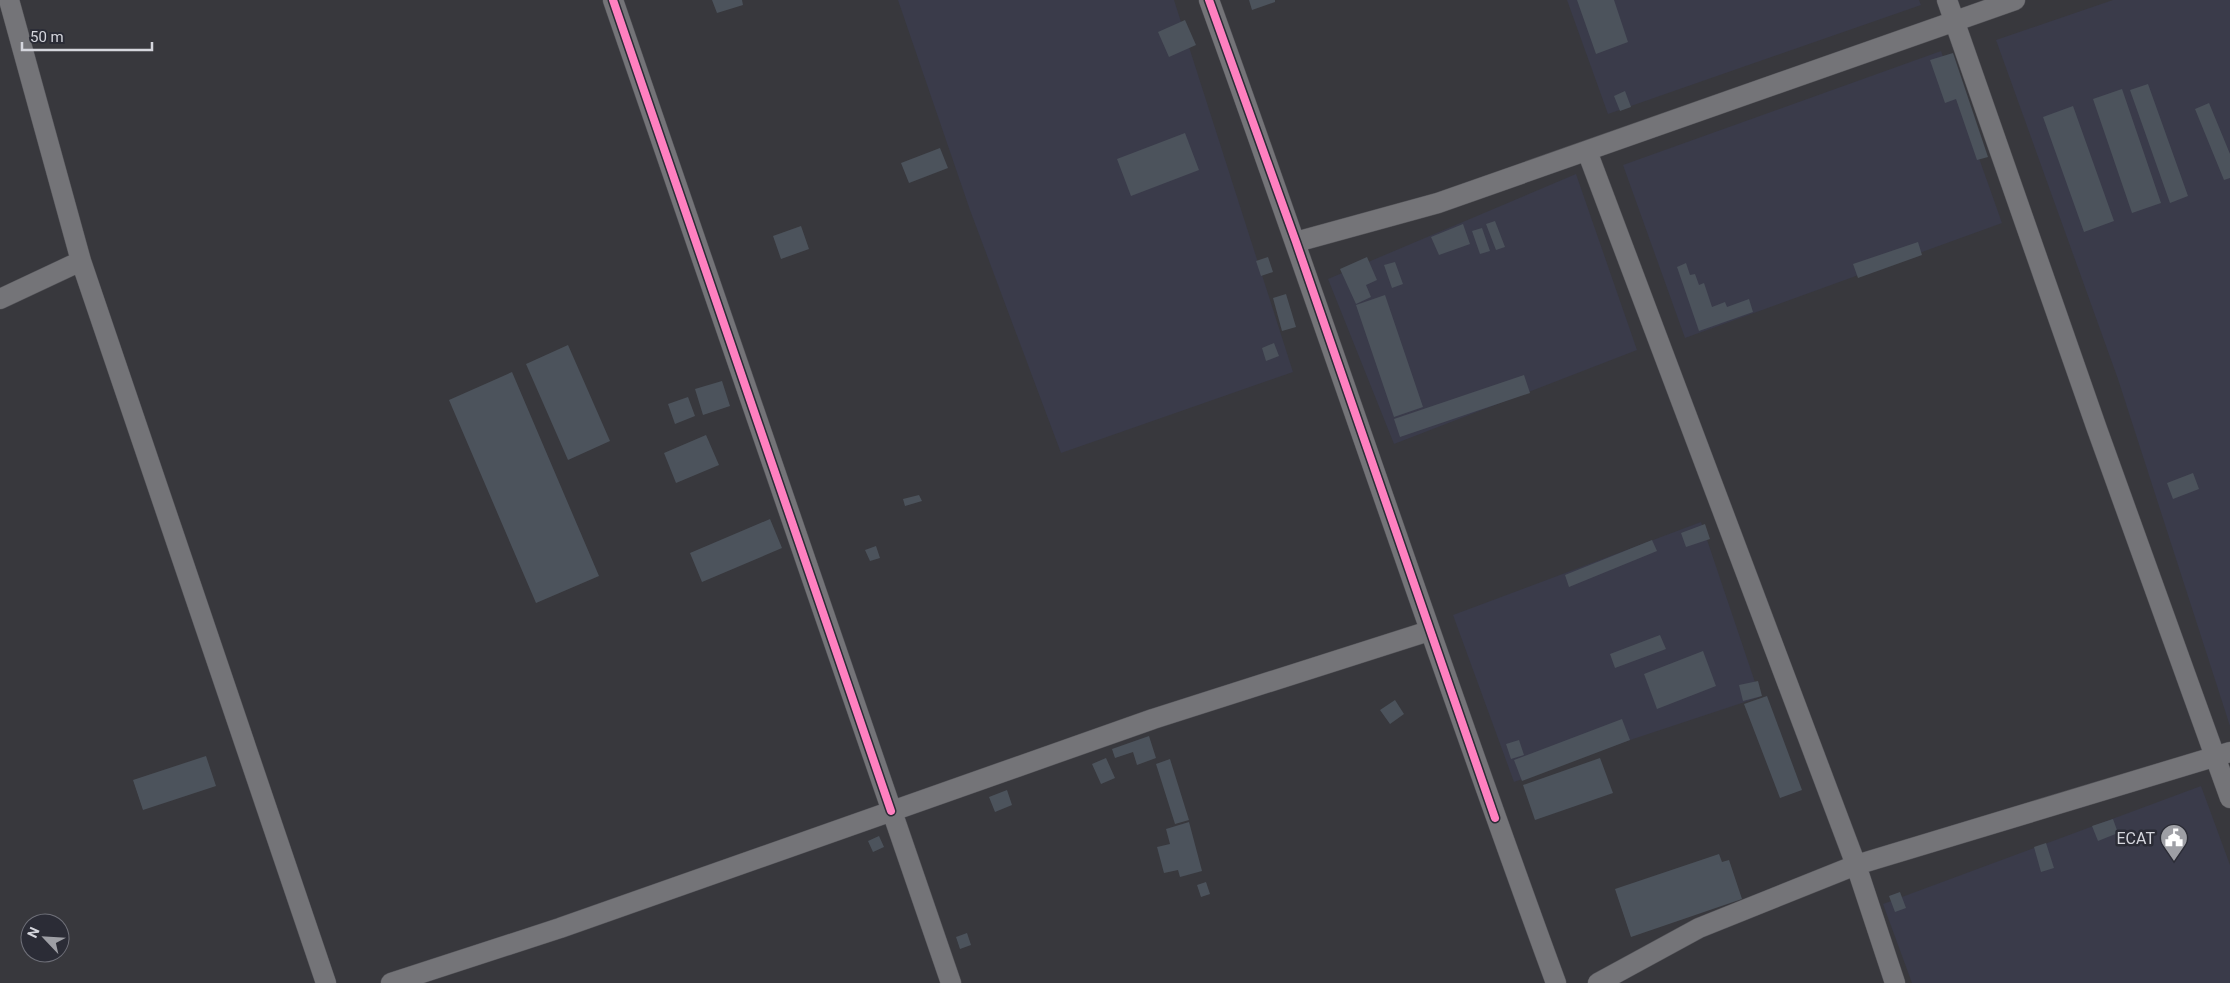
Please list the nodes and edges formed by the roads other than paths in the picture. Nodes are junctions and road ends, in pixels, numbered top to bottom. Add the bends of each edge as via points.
1 (9, 0) edge
2 (613, 0) edge
3 (1209, 0) edge
4 (1947, 0) edge
5 (2016, 0) edge
6 (1954, 21) junction
7 (1587, 151) junction
8 (1296, 242) junction
9 (81, 261) junction
10 (0, 299) edge
11 (1429, 631) junction
12 (2223, 754) edge
13 (2230, 798) edge
14 (891, 811) junction
15 (1856, 865) junction
16 (326, 983) edge
17 (391, 983) edge
18 (951, 983) edge
19 (1556, 983) edge
20 (1598, 983) edge
21 (1895, 983) edge

1 - 9 street
2 - 14 street
3 - 8 street
4 - 6 street
5 - 6 street
6 - 7 street
6 - 12 street via 2097,429
7 - 8 street via 1438,203
7 - 15 street
8 - 11 street
9 - 10 street
9 - 16 street
11 - 14 street via 1152,719
11 - 19 street
12 - 13 street
12 - 15 street
14 - 17 street via 560,928
14 - 18 street
15 - 20 street via 1700,928
15 - 21 street

